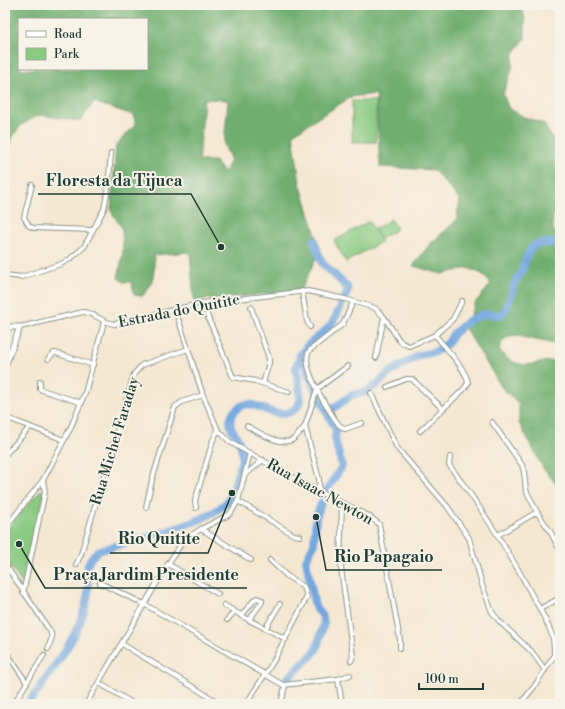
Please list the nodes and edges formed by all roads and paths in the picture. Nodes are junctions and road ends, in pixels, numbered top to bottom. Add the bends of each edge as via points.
1 (111, 152) dead end
2 (32, 185) dead end
3 (93, 230) junction
4 (5, 276) edge
5 (302, 291) junction
6 (462, 301) dead end
7 (353, 302) junction
8 (202, 303) junction
9 (251, 307) dead end
10 (175, 309) junction
11 (384, 318) junction
12 (104, 322) junction
13 (5, 327) edge
14 (310, 327) dead end
15 (20, 328) junction
16 (435, 335) junction
17 (188, 349) junction
18 (8, 352) edge
19 (376, 358) dead end
20 (48, 359) dead end
21 (93, 365) junction
22 (5, 366) edge
23 (348, 366) dead end
24 (40, 381) dead end
25 (262, 383) junction
26 (387, 387) dead end
27 (316, 390) junction
28 (289, 392) dead end
29 (371, 393) dead end
30 (203, 395) junction
31 (82, 403) junction
32 (443, 409) junction
33 (5, 417) edge
34 (492, 422) dead end
35 (362, 423) dead end
36 (247, 426) dead end
37 (305, 426) junction
38 (30, 427) junction
39 (218, 430) junction
40 (420, 431) dead end
41 (64, 440) junction
42 (248, 452) junction
43 (5, 455) edge
44 (450, 457) dead end
45 (263, 460) junction
46 (245, 475) junction
47 (44, 480) junction
48 (320, 493) junction
49 (238, 501) junction
50 (342, 504) junction
51 (146, 507) dead end
52 (196, 508) dead end
53 (537, 512) junction
54 (5, 528) edge
55 (201, 529) junction
56 (498, 535) junction
57 (300, 536) dead end
58 (560, 550) edge
59 (251, 560) dead end
60 (270, 560) dead end
61 (5, 564) edge
62 (168, 564) junction
63 (76, 565) dead end
64 (100, 583) dead end
65 (23, 592) junction
66 (218, 594) dead end
67 (560, 598) edge
68 (144, 604) junction
69 (280, 604) dead end
70 (224, 605) dead end
71 (540, 609) junction
72 (234, 612) junction
73 (241, 616) junction
74 (227, 620) dead end
75 (249, 620) junction
76 (265, 629) junction
77 (553, 638) junction
78 (286, 639) junction
79 (560, 641) edge
80 (122, 644) junction
81 (400, 648) dead end
82 (48, 649) dead end
83 (5, 650) edge
84 (560, 650) edge
85 (44, 655) dead end
86 (554, 657) junction
87 (351, 661) dead end
88 (545, 670) junction
89 (264, 675) junction
90 (350, 675) dead end
91 (338, 679) junction
92 (27, 683) junction
93 (99, 683) junction
94 (285, 686) junction
95 (16, 700) dead end
96 (86, 704) edge
97 (134, 704) edge
98 (221, 704) edge
99 (246, 704) edge
100 (281, 704) edge
101 (342, 704) edge
102 (520, 704) edge

1 - 3 street via 106,201
2 - 3 street via 24,217 29,226
3 - 4 street via 81,250 61,264 21,277
5 - 7 street, Estrada do Quitite
5 - 8 street, Estrada do Quitite
5 - 14 street
6 - 16 street, Estrada do Quitite via 453,319
7 - 11 street, Estrada do Quitite via 375,308
7 - 27 street via 343,324 308,352 306,362
8 - 10 street, Estrada do Quitite
8 - 25 street via 231,376
9 - 25 street via 269,358
10 - 12 street, Estrada do Quitite via 115,324
10 - 17 street
11 - 16 street, Estrada do Quitite via 405,345 409,346
11 - 19 street
12 - 15 street, Estrada do Quitite via 92,314 83,312
12 - 21 street
13 - 15 street
15 - 18 street
16 - 32 street via 467,377 468,383
17 - 30 street
17 - 63 street, Rua Michel Faraday via 142,365 134,374
18 - 22 street
20 - 21 street via 56,353
21 - 31 street
23 - 27 street
24 - 31 street via 40,389
25 - 28 street
26 - 32 street via 412,379
27 - 35 street via 342,428
27 - 37 street
29 - 88 street via 397,448 447,506 469,538 492,612 532,652
30 - 39 street
30 - 51 street via 175,407
31 - 41 street
32 - 40 street
33 - 38 street
34 - 53 street via 522,465 526,490
36 - 37 street via 281,442 287,442 293,440
37 - 48 street
38 - 41 street
38 - 43 street
39 - 42 street, Rua Isaac Newton via 229,441
39 - 52 street via 195,501
41 - 47 street
42 - 45 street, Rua Isaac Newton
42 - 46 street
44 - 56 street via 449,465
45 - 46 street
45 - 48 street, Rua Isaac Newton
46 - 49 street
47 - 54 street
47 - 65 street via 45,492
48 - 50 street, Rua Isaac Newton
49 - 55 street via 230,514
49 - 57 street via 294,535
50 - 81 street, Rua Isaac Newton via 369,516 379,524
50 - 87 street via 340,562 353,656
53 - 56 street
53 - 58 street
55 - 59 street
55 - 62 street via 183,541
56 - 71 street
60 - 78 street via 304,587 307,594 307,600
61 - 65 street
62 - 66 street
62 - 68 street
64 - 68 street
65 - 82 street via 50,631 52,637
67 - 71 street
68 - 80 street
68 - 89 street
69 - 76 street
70 - 72 street
71 - 77 street
72 - 73 street
72 - 74 street
73 - 75 street
73 - 75 street via 257,598 262,602
75 - 76 street
76 - 78 street
77 - 79 street
77 - 86 street
78 - 89 street
80 - 93 street
80 - 98 street
83 - 92 street
84 - 86 street
85 - 92 street
86 - 88 street
88 - 102 street
89 - 94 street
89 - 99 street
90 - 91 street
91 - 94 street
91 - 101 street
92 - 95 street
93 - 96 street
93 - 97 street
94 - 100 street

